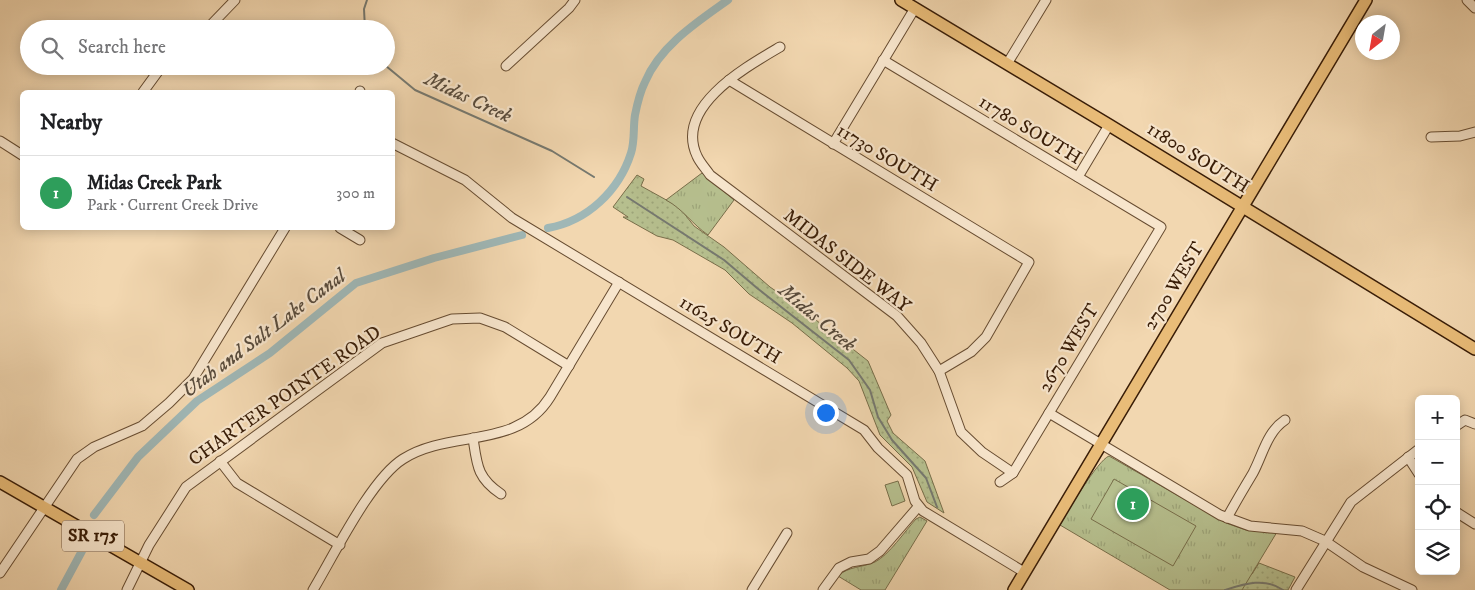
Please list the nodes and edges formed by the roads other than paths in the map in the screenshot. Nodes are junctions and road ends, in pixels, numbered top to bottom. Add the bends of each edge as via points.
1 (235, 0) edge
2 (574, 0) edge
3 (901, 0) edge
4 (1046, 0) edge
5 (1366, 0) edge
6 (1467, 0) edge
7 (915, 8) junction
8 (1475, 8) edge
9 (216, 20) edge
10 (780, 47) dead end
11 (883, 60) junction
12 (1007, 64) junction
13 (506, 66) dead end
14 (155, 75) edge
15 (730, 80) junction
16 (144, 90) edge
17 (1109, 125) junction
18 (1475, 132) edge
19 (1431, 137) dead end
20 (0, 141) edge
21 (833, 144) junction
22 (395, 145) edge
23 (20, 154) edge
24 (1078, 177) junction
25 (1242, 206) junction
26 (1161, 226) joint
27 (284, 230) edge
28 (343, 230) edge
29 (360, 240) dead end
30 (619, 282) junction
31 (1475, 349) edge
32 (569, 366) junction
33 (939, 371) junction
34 (1049, 413) junction
35 (1285, 420) dead end
36 (1460, 423) edge
37 (1475, 424) edge
38 (473, 438) junction
39 (1101, 444) junction
40 (1415, 452) edge
41 (1408, 457) junction
42 (220, 461) junction
43 (1415, 468) edge
44 (1012, 473) junction
45 (0, 482) edge
46 (1000, 482) dead end
47 (501, 494) dead end
48 (918, 507) junction
49 (46, 508) junction
50 (1460, 515) edge
51 (1227, 518) junction
52 (1475, 524) edge
53 (787, 533) dead end
54 (1325, 541) junction
55 (340, 545) junction
56 (141, 563) junction
57 (1024, 572) junction
58 (0, 573) edge
59 (1297, 589) edge
60 (126, 590) edge
61 (188, 590) edge
62 (313, 590) edge
63 (752, 590) edge
64 (824, 590) edge
65 (1014, 590) edge
66 (1412, 590) edge

1 - 9 street
2 - 13 street
3 - 7 main road, 11800 SOUTH
4 - 12 street
5 - 25 main road, 2700 WEST
6 - 8 street
7 - 11 street
7 - 12 main road, 11800 SOUTH
10 - 15 street, MIDAS SIDE WAY
11 - 21 street
11 - 24 street, 11780 SOUTH
12 - 17 main road, 11800 SOUTH
14 - 16 street
15 - 21 street, 11730 SOUTH
15 - 33 street, MIDAS SIDE WAY via 706,101 696,121 693,139 696,156 710,176 897,316 922,344
17 - 24 street
17 - 25 main road, 11800 SOUTH
18 - 19 street
20 - 23 street
21 - 33 street, 11730 SOUTH via 1029,262 986,337 971,352
22 - 30 street, 11625 SOUTH via 465,180 505,213
24 - 26 street, 11780 SOUTH
25 - 31 main road, 11800 SOUTH
25 - 39 main road, 2700 WEST
26 - 34 street, 2670 WEST
27 - 49 street via 193,379 142,426 94,447 77,459
28 - 29 street
30 - 32 street
30 - 48 street, 11625 SOUTH via 864,430 907,476
32 - 38 street via 547,403 532,419 513,429
32 - 42 street, CHARTER POINTE ROAD via 497,323 471,317 443,321 382,343
33 - 44 street, MIDAS SIDE WAY via 961,432
34 - 39 street
34 - 44 street, 2670 WEST
35 - 51 street via 1270,435
36 - 37 street via 1465,420
38 - 47 street via 481,477
38 - 55 street via 427,448 396,463 376,486
39 - 51 street
39 - 57 main road, 2700 WEST
40 - 41 street
41 - 43 street
41 - 54 street via 1351,502
42 - 55 street via 244,488
42 - 56 street, CHARTER POINTE ROAD via 181,492
44 - 46 street, 2670 WEST
45 - 49 main road, SR 175
48 - 57 street
48 - 64 street via 880,551 869,559 839,568
49 - 56 main road, SR 175
49 - 58 street
50 - 52 street
51 - 54 street via 1250,526 1302,531
53 - 63 street
54 - 59 street
54 - 66 street via 1363,567
55 - 62 street
56 - 60 street, CHARTER POINTE ROAD
56 - 61 main road, SR 175
57 - 65 main road, 2700 WEST

